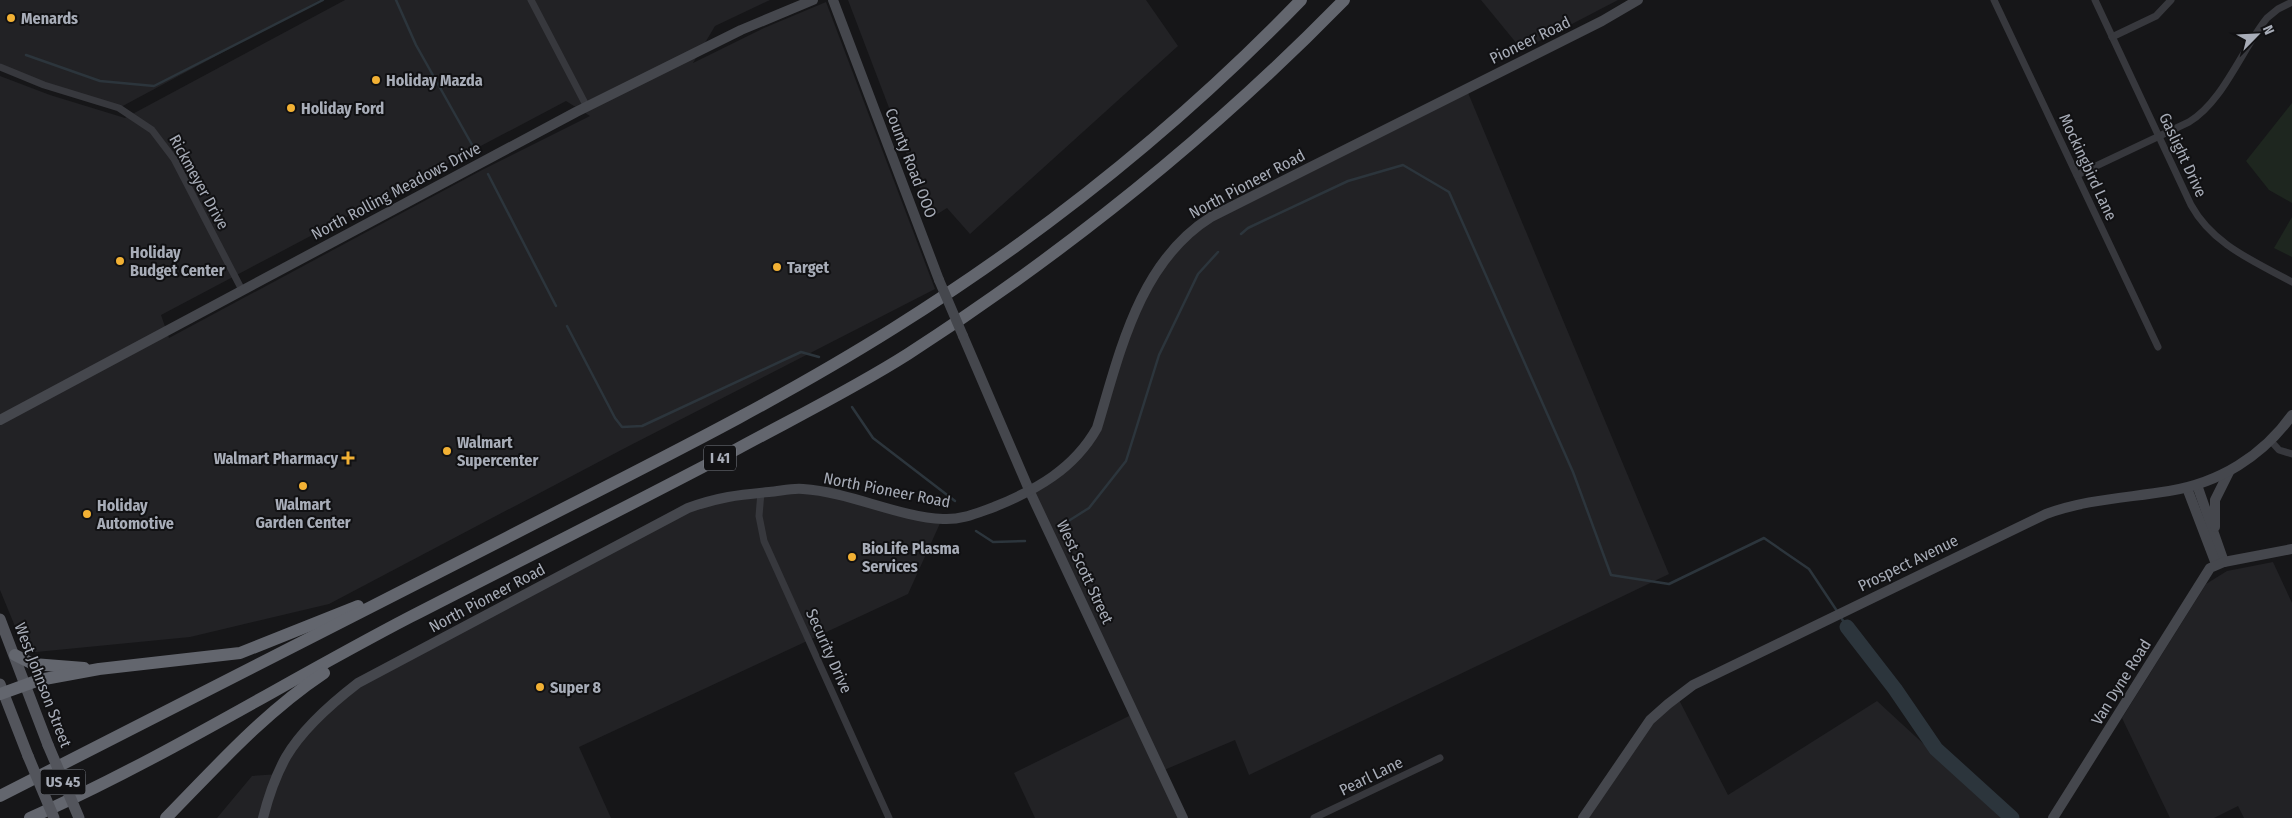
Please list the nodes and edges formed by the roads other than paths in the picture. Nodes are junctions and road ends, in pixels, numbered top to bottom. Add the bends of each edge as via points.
1 (531, 0) edge
2 (813, 0) edge
3 (833, 0) edge
4 (1300, 0) edge
5 (1344, 0) edge
6 (1638, 0) edge
7 (1994, 0) edge
8 (2094, 0) edge
9 (2171, 0) edge
10 (2292, 2) edge
11 (2112, 37) junction
12 (0, 68) edge
13 (1435, 104) joint
14 (587, 107) junction
15 (2158, 136) junction
16 (2077, 175) junction
17 (2292, 282) edge
18 (242, 290) junction
19 (963, 336) joint
20 (2158, 347) dead end
21 (2292, 415) edge
22 (0, 420) edge
23 (2270, 440) junction
24 (2292, 454) edge
25 (2229, 471) junction
26 (2192, 487) junction
27 (761, 492) junction
28 (1030, 492) junction
29 (2218, 547) junction
30 (2292, 549) edge
31 (2220, 563) junction
32 (430, 577) junction
33 (0, 619) edge
34 (403, 621) junction
35 (15, 655) junction
36 (99, 669) junction
37 (25, 684) junction
38 (1, 690) edge
39 (1440, 758) dead end
40 (0, 796) edge
41 (30, 818) edge
42 (54, 818) edge
43 (79, 818) edge
44 (166, 818) edge
45 (263, 818) edge
46 (889, 818) edge
47 (1183, 818) edge
48 (1314, 818) edge
49 (1583, 818) edge
50 (2053, 818) edge

1 - 14 street
2 - 14 main road, North Rolling Meadows Drive via 741,30
3 - 19 main road, County Road OOO, bridge
4 - 32 highway, I 41 via 1165,130 994,262 909,319 737,418
5 - 34 highway, I 41 via 1281,64 1116,207 1006,288 906,355 705,466
6 - 13 main road, Pioneer Road
7 - 16 street, Mockingbird Lane
8 - 11 street, Gaslight Drive
9 - 11 street via 2153,18
10 - 15 street via 2266,18 2204,110 2189,122
11 - 15 street, Gaslight Drive
12 - 18 street, Rickmeyer Drive via 119,108 152,130 174,159
13 - 28 main road, North Pioneer Road via 1211,217 1183,238 1162,262 1134,312 1097,428 1087,446
14 - 18 main road, North Rolling Meadows Drive
15 - 16 street
15 - 17 street, Gaslight Drive via 2191,204 2208,229 2232,249
16 - 20 street, Mockingbird Lane
18 - 22 main road, North Rolling Meadows Drive
19 - 28 main road, West Scott Street
21 - 23 main road, Prospect Avenue
23 - 24 street via 2279,450
23 - 25 main road, Prospect Avenue
25 - 26 main road, Prospect Avenue
25 - 29 main road via 2214,506
26 - 29 main road
26 - 31 main road
26 - 49 main road, Prospect Avenue via 2103,498 2063,508 1988,540 1713,674 1668,704 1641,732
27 - 28 main road, North Pioneer Road via 805,489 849,496 942,519 965,518
27 - 45 main road, North Pioneer Road via 730,495 688,508 358,683 330,706 292,748 278,774
27 - 46 street, Security Drive via 759,516 766,545
28 - 47 main road, West Scott Street
29 - 31 main road
30 - 31 main road
31 - 50 main road, Van Dyne Road via 2205,575
32 - 36 highway via 240,653
32 - 40 highway, I 41
33 - 35 main road, West Johnson Street
34 - 41 highway, I 41 via 116,778
34 - 44 highway via 297,692 250,732
35 - 36 highway via 34,664
35 - 37 main road, West Johnson Street
36 - 37 highway
37 - 38 highway
37 - 43 main road, West Johnson Street / US 45, bridge
38 - 42 main road, bridge
39 - 48 street, Pearl Lane

